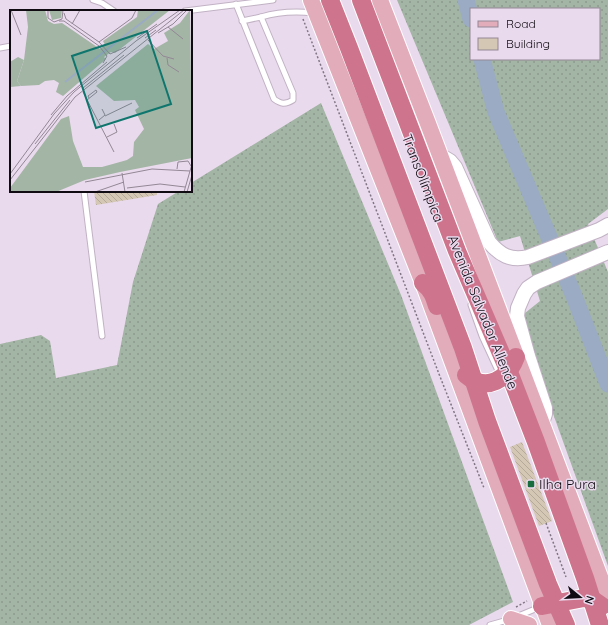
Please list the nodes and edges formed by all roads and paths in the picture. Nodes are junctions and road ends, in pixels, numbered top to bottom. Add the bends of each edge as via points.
1 (93, 0) edge
2 (273, 0) edge
3 (330, 0) edge
4 (361, 0) edge
5 (380, 0) edge
6 (236, 4) junction
7 (314, 6) edge
8 (112, 10) edge
9 (192, 10) edge
10 (298, 11) junction
11 (260, 17) junction
12 (242, 21) junction
13 (10, 46) edge
14 (0, 48) edge
15 (374, 50) dead end
16 (440, 155) junction
17 (425, 185) dead end
18 (84, 192) edge
19 (604, 228) edge
20 (606, 253) edge
21 (423, 283) junction
22 (468, 299) dead end
23 (102, 336) dead end
24 (508, 373) junction
25 (480, 383) junction
26 (542, 423) junction
27 (485, 490) dead end
28 (546, 523) dead end
29 (566, 577) dead end
30 (562, 604) edge
31 (511, 614) junction
32 (608, 616) edge
33 (490, 625) edge
34 (600, 625) edge

1 - 8 lane
2 - 6 lane
3 - 25 highway, Avenida Salvador Allende via 455,326
4 - 24 highway, Avenida Salvador Allende via 457,251
5 - 16 main road, Avenida Salvador Allende
6 - 9 lane
6 - 12 lane
7 - 10 lane
7 - 21 main road, Avenida Salvador Allende
10 - 11 lane
10 - 27 path
11 - 12 lane
11 - 12 lane via 293,93 292,100 287,103 279,103 274,99
13 - 14 lane
15 - 17 lane, TransOlímpica
16 - 19 street via 450,161 455,168 489,242 502,255 509,258 524,258
16 - 24 main road, Avenida Salvador Allende
18 - 23 lane
20 - 26 street via 534,284 521,298 517,316 546,411
21 - 25 highway via 432,292 462,372
21 - 30 main road, Avenida Salvador Allende
22 - 24 lane via 482,336
24 - 25 highway via 491,383
24 - 26 main road, Avenida Salvador Allende
24 - 30 highway, Avenida Salvador Allende via 541,456
25 - 30 highway, Avenida Salvador Allende via 486,421
26 - 30 main road, Avenida Salvador Allende
28 - 29 path
30 - 31 main road
30 - 31 lane
30 - 31 path via 524,603
30 - 32 highway via 601,605
30 - 34 highway, Avenida Salvador Allende
31 - 33 lane

